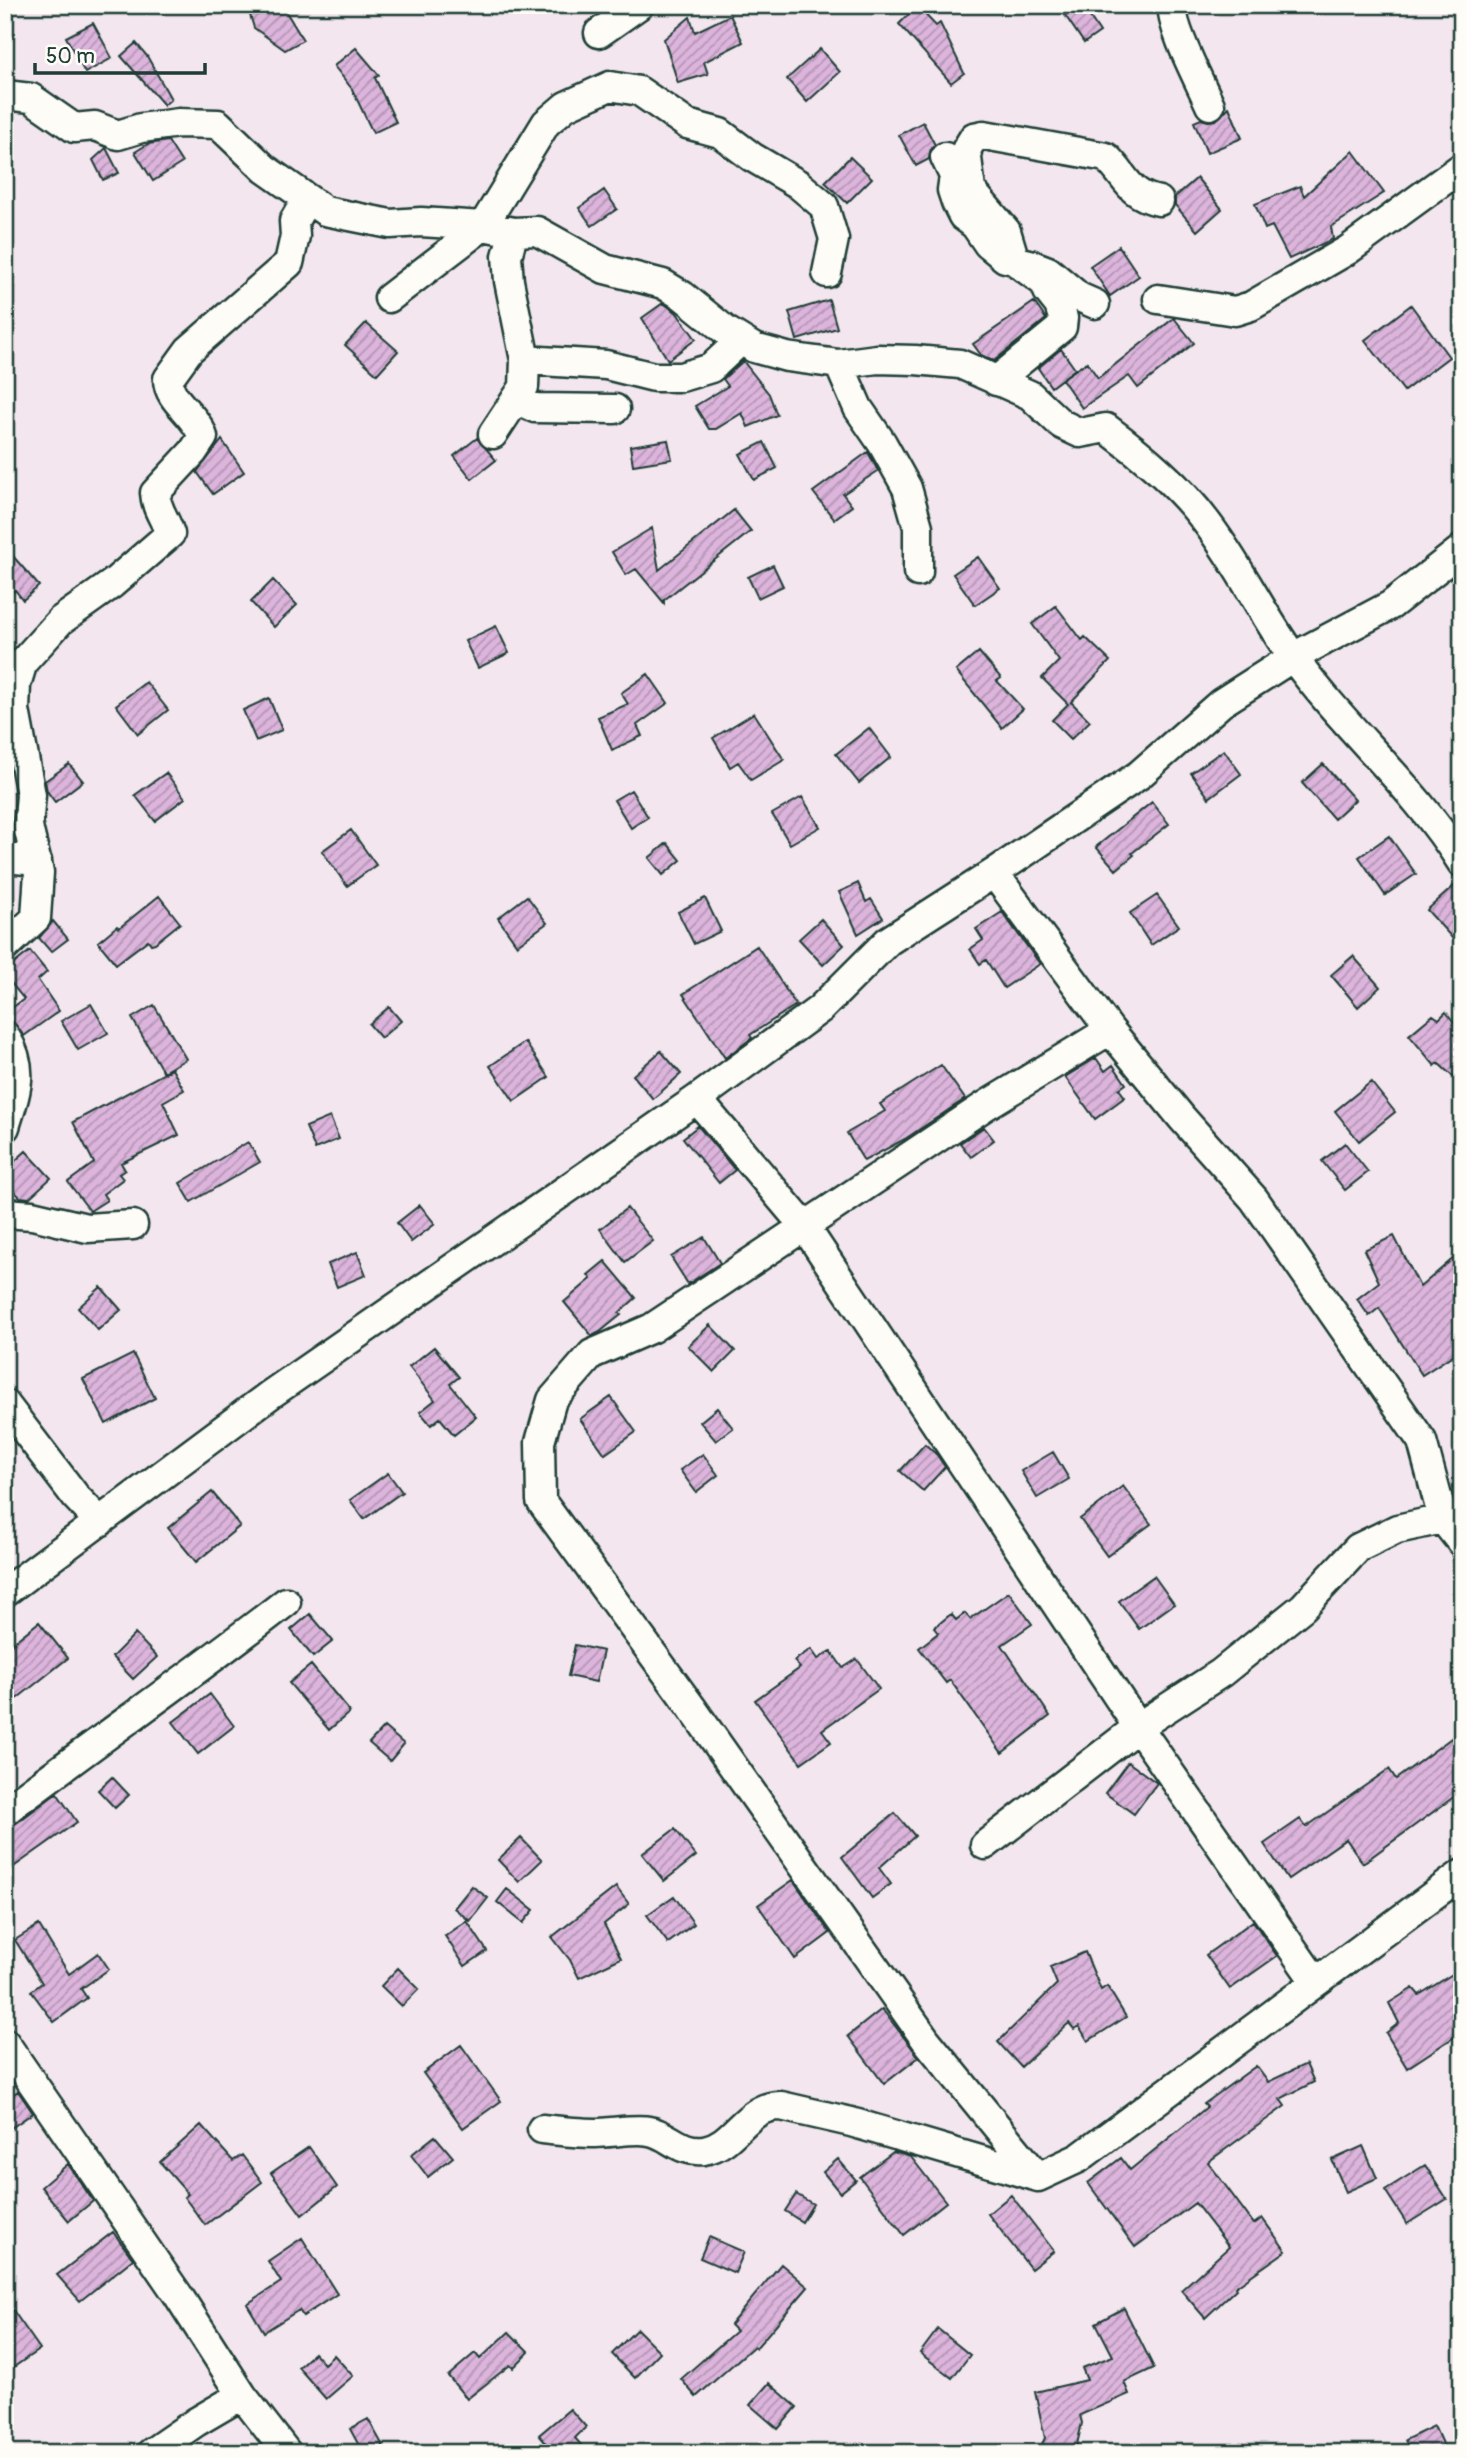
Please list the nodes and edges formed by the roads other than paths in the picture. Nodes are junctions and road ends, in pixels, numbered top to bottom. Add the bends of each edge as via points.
1 (639, 5) edge
2 (1173, 5) edge
3 (599, 33) dead end
4 (5, 95) edge
5 (1210, 105) dead end
6 (945, 157) dead end
7 (1462, 167) edge
8 (307, 199) junction
9 (1159, 201) dead end
10 (483, 226) junction
11 (514, 232) junction
12 (1015, 261) junction
13 (827, 273) dead end
14 (388, 298) dead end
15 (1158, 299) dead end
16 (1096, 304) dead end
17 (741, 340) junction
18 (525, 360) junction
19 (839, 364) junction
20 (996, 381) junction
21 (516, 399) junction
22 (615, 409) dead end
23 (493, 434) dead end
24 (1462, 549) edge
25 (918, 572) dead end
26 (1293, 657) junction
27 (5, 858) edge
28 (37, 862) junction
29 (1462, 863) edge
30 (995, 873) junction
31 (5, 947) edge
32 (1110, 1030) junction
33 (5, 1036) edge
34 (697, 1099) junction
35 (5, 1127) edge
36 (5, 1213) edge
37 (133, 1225) dead end
38 (805, 1227) junction
39 (5, 1404) edge
40 (1444, 1518) junction
41 (100, 1522) junction
42 (1462, 1543) edge
43 (5, 1592) edge
44 (286, 1602) dead end
45 (1138, 1727) junction
46 (5, 1811) edge
47 (985, 1845) dead end
48 (1462, 1874) edge
49 (1315, 1981) junction
50 (5, 2043) edge
51 (542, 2129) dead end
52 (1038, 2177) junction
53 (242, 2395) junction
54 (151, 2453) edge
55 (287, 2453) edge

1 - 3 street
2 - 5 street via 1178,33
4 - 8 street via 31,98 74,128 95,126 118,135 179,123 218,124 265,169
6 - 12 street via 964,216 988,244
7 - 15 street via 1348,250 1251,306 1235,311
8 - 10 street via 325,211 390,224
8 - 28 street via 293,221 289,263 188,350 168,379 170,391 199,425 202,437 155,493 156,509 170,534 113,584 60,621 23,662 15,710 31,795 28,827
9 - 12 street via 1136,193 1106,157 974,137 966,150 971,190 1006,231
10 - 11 street
10 - 13 street via 545,123 566,106 610,86 639,91 687,124 720,134 824,206 834,239
10 - 14 street
11 - 17 street via 537,231 605,269 663,284
11 - 18 street via 507,256 509,281
12 - 16 street via 1048,271 1079,297
12 - 20 street via 1045,283 1059,305 1062,327
17 - 18 street via 711,368 681,377 654,377 606,365
17 - 19 street via 787,358
18 - 21 street via 524,387
19 - 20 street via 877,359 960,364
19 - 25 street via 858,408 907,488 918,527
20 - 26 street via 1030,395 1061,424 1080,433 1106,428 1135,450 1206,522
21 - 22 street via 535,408
21 - 23 street
24 - 26 street via 1391,605
26 - 29 street via 1441,829
26 - 30 street via 1221,703 1139,775
27 - 28 street
28 - 31 street via 36,918
30 - 32 street
30 - 34 street via 888,941 820,1009
32 - 38 street via 985,1106
32 - 40 street via 1254,1199 1422,1441
33 - 35 street via 16,1053 19,1071
34 - 38 street
34 - 41 street via 271,1394
36 - 37 street via 32,1214 87,1228
38 - 45 street
38 - 52 street via 652,1328 592,1354 552,1399 540,1442 541,1501 926,2040
39 - 41 street
40 - 42 street
40 - 45 street via 1397,1529 1359,1548 1280,1626 1221,1673
41 - 43 street
44 - 46 street
45 - 47 street
45 - 49 street
48 - 49 street
49 - 52 street via 1079,2158
50 - 53 street
51 - 52 street via 592,2133 650,2130 692,2150 706,2150 754,2112 781,2106
53 - 54 street
53 - 55 street

